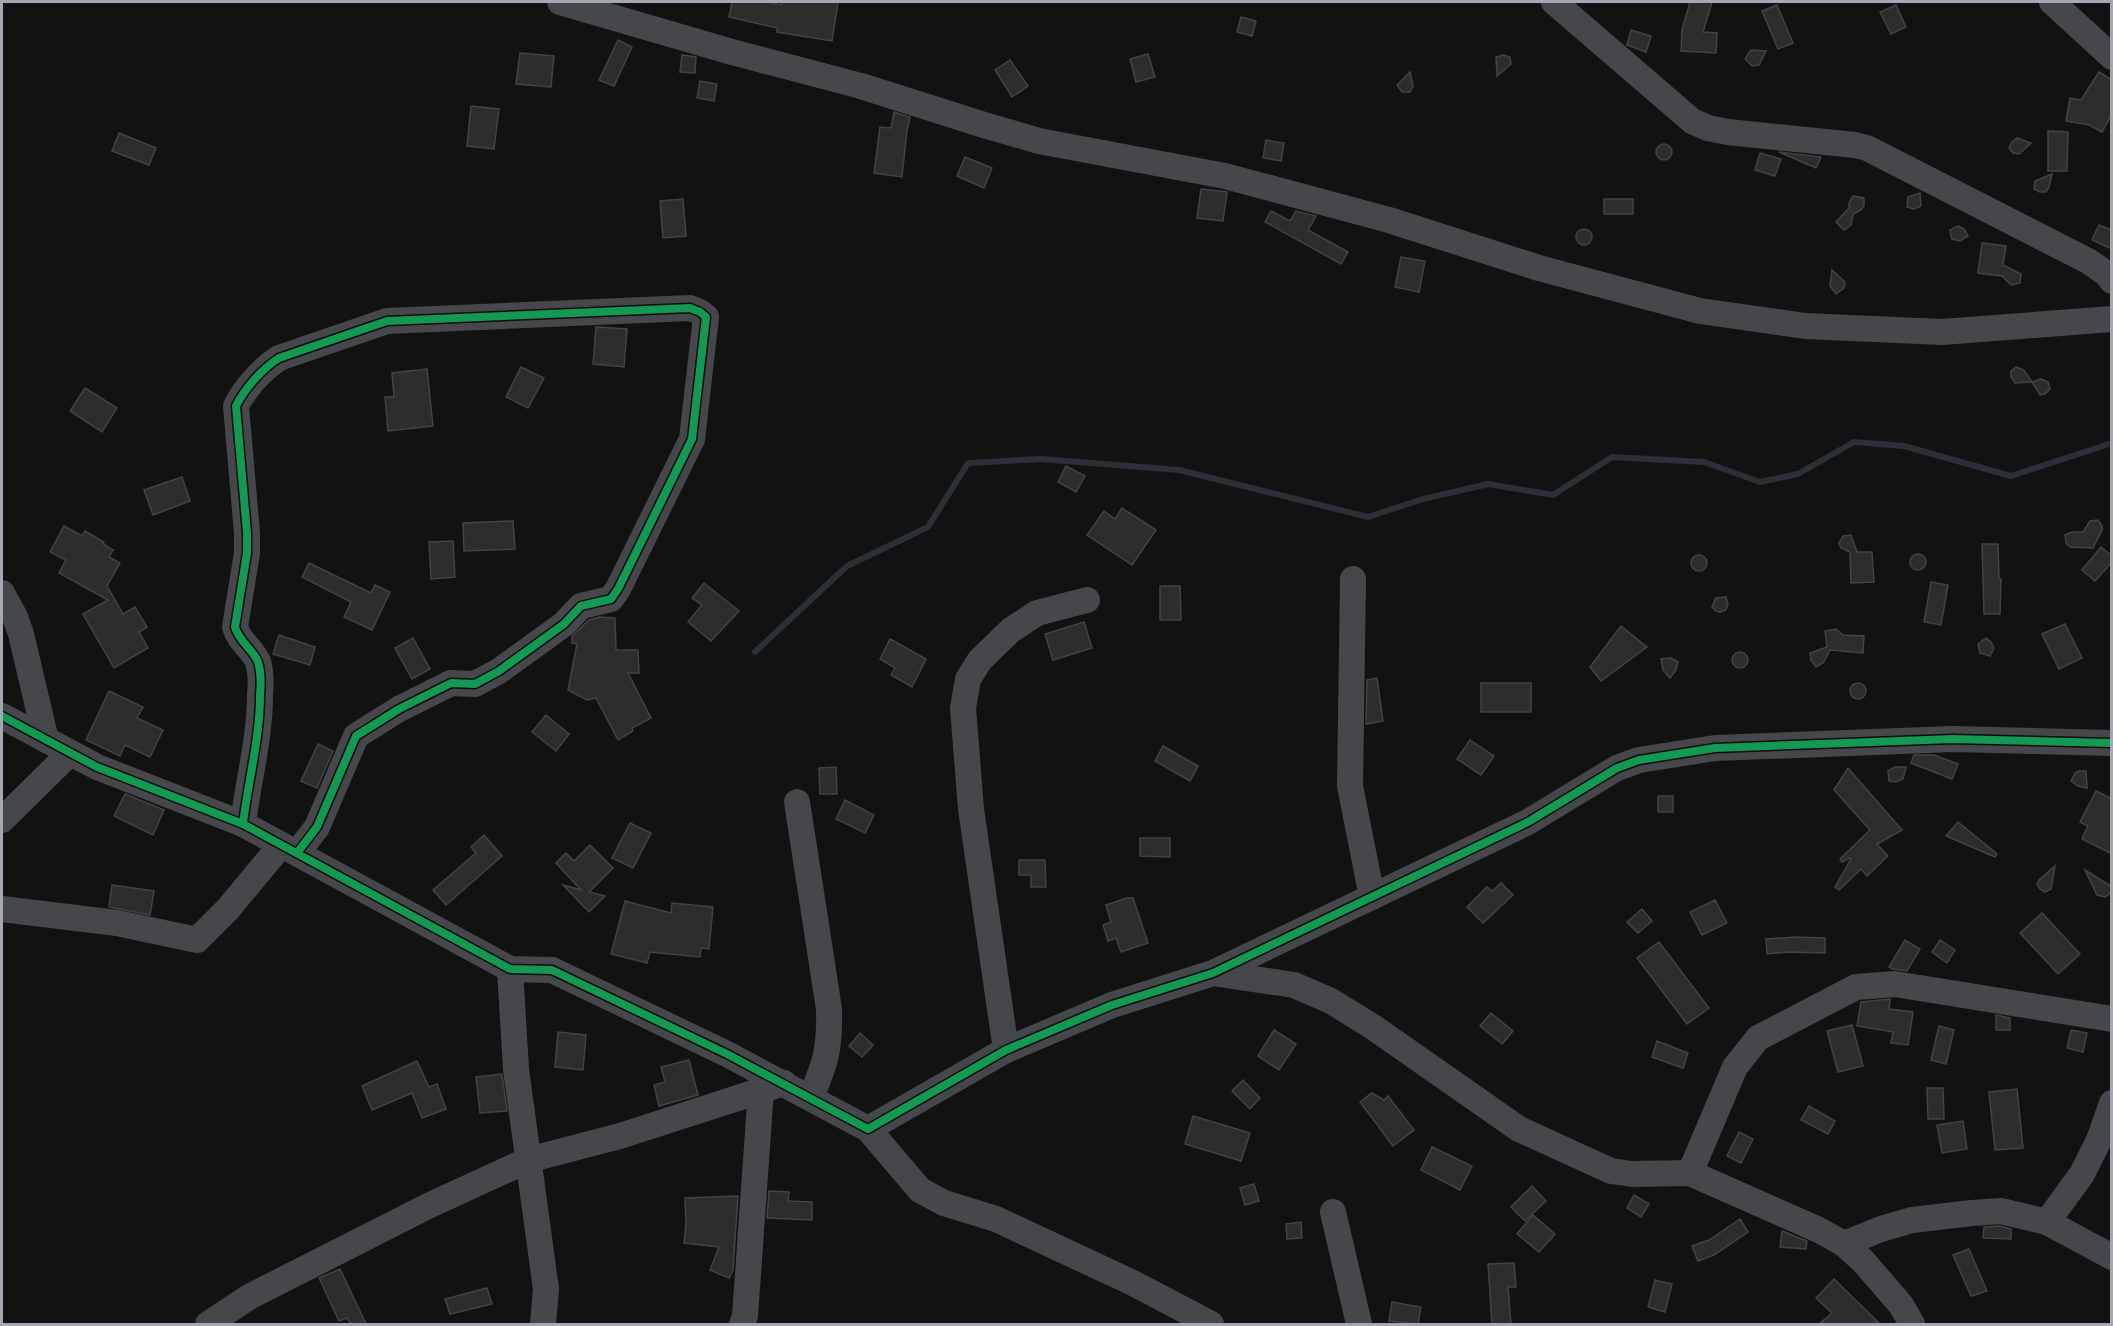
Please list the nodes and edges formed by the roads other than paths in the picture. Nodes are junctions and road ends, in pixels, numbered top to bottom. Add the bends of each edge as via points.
1 (560, 2) edge
2 (1554, 2) edge
3 (2052, 2) edge
4 (2112, 57) edge
5 (2112, 281) edge
6 (2112, 319) edge
7 (1353, 579) dead end
8 (2, 593) edge
9 (1087, 600) dead end
10 (2, 716) edge
11 (46, 740) junction
12 (2112, 743) edge
13 (70, 753) junction
14 (797, 802) dead end
15 (2, 820) edge
16 (243, 824) junction
17 (289, 849) junction
18 (1372, 897) junction
19 (2, 909) edge
20 (510, 969) junction
21 (1213, 973) junction
22 (2112, 1019) edge
23 (1006, 1050) junction
24 (773, 1087) junction
25 (811, 1097) junction
26 (2112, 1103) edge
27 (868, 1129) junction
28 (528, 1160) junction
29 (1690, 1173) junction
30 (1334, 1212) dead end
31 (2047, 1222) junction
32 (1844, 1244) junction
33 (2112, 1257) edge
34 (208, 1324) edge
35 (543, 1324) edge
36 (742, 1324) edge
37 (1211, 1324) edge
38 (1359, 1324) edge
39 (1912, 1324) edge

1 - 6 street via 861,86 1039,141 1225,176 1700,311 1805,326 1942,332
2 - 5 street via 1692,121 1728,132 1868,148 2088,261
3 - 4 street
7 - 18 street via 1350,786
8 - 11 street via 21,634
9 - 23 street via 1038,613 1011,630 980,660 968,679 963,708 971,809
10 - 11 street
11 - 13 street
12 - 18 street via 1953,739 1715,748 1652,757 1617,768 1528,822
13 - 15 street
13 - 16 street
14 - 25 street via 830,1009 826,1061
16 - 17 street
16 - 17 street via 257,745 261,687 257,661 239,638 236,627 247,553 236,406 268,365 387,321 690,309 700,312 706,317 692,439 611,599 581,606 564,624 476,684 451,684 399,709 356,736 317,827
17 - 19 street via 197,940 117,922
17 - 20 street
18 - 21 street
20 - 24 street via 552,970
20 - 28 street via 516,1069
21 - 23 street via 1112,1005
21 - 29 street via 1294,985 1331,1001 1519,1129 1611,1171
22 - 29 street via 1895,984 1856,987 1758,1038 1735,1067
23 - 27 street
24 - 25 street
24 - 28 street via 620,1136
24 - 36 street
25 - 27 street
26 - 31 street via 2082,1174
27 - 37 street via 920,1190 944,1203 1007,1224
28 - 34 street via 249,1297
28 - 35 street via 546,1289
29 - 32 street
30 - 38 street
31 - 32 street via 2001,1211 1972,1213 1896,1224
31 - 33 street
32 - 39 street via 1876,1275

